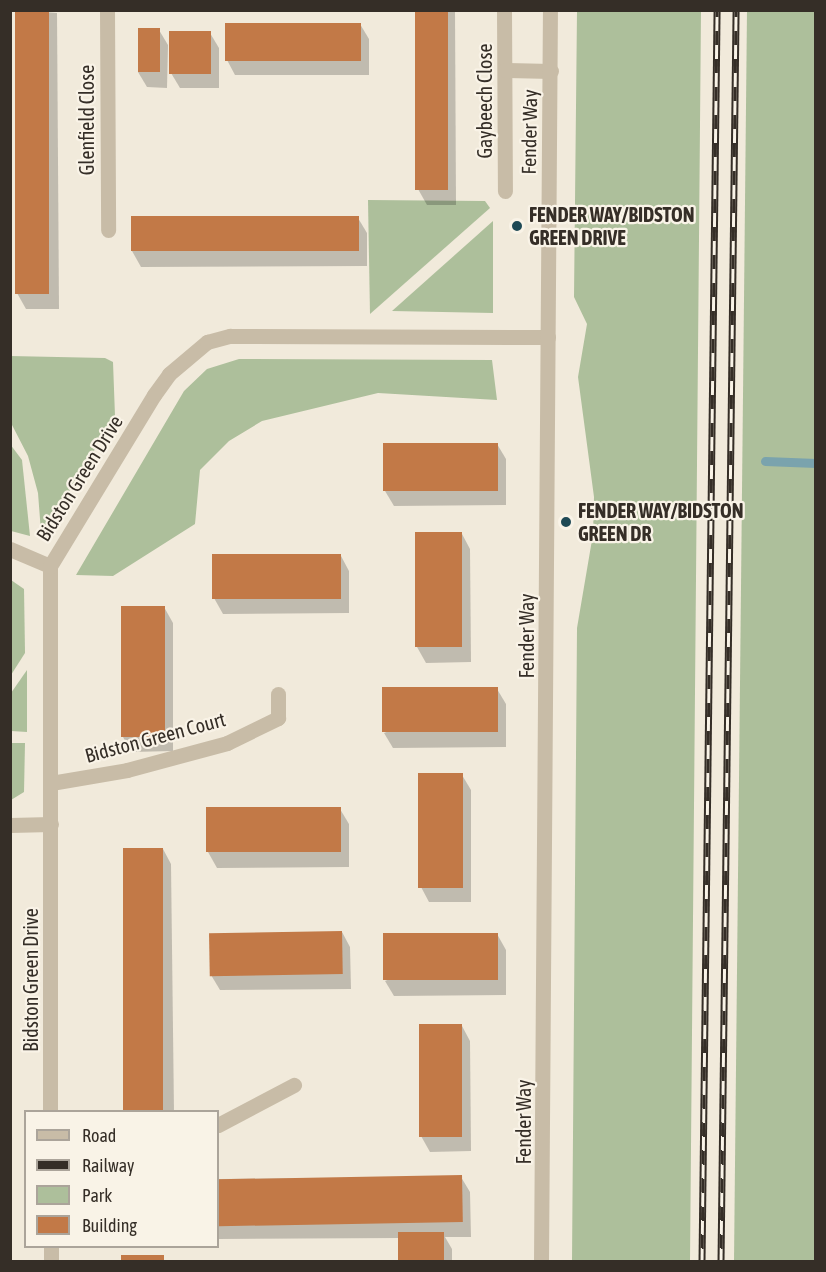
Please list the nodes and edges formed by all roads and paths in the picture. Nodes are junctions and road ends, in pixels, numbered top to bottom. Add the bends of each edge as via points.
1 (107, 10) edge
2 (504, 10) edge
3 (550, 10) edge
4 (505, 70) junction
5 (551, 71) junction
6 (505, 191) dead end
7 (108, 230) dead end
8 (548, 337) junction
9 (10, 549) edge
10 (50, 566) junction
11 (278, 694) dead end
12 (51, 783) junction
13 (51, 824) junction
14 (10, 825) edge
15 (294, 1085) dead end
16 (50, 1110) edge
17 (219, 1124) edge
18 (541, 1262) edge

1 - 7 street, Glenfield Close
2 - 4 street, Gaybeech Close
3 - 5 street, Fender Way
4 - 5 street
4 - 6 street, Gaybeech Close
5 - 8 street, Fender Way
8 - 10 street, Bidston Green Drive via 230,336 207,342 169,374 154,395
8 - 18 street, Fender Way
9 - 10 street
10 - 12 street, Bidston Green Drive
11 - 12 street, Bidston Green Court via 278,717 227,743 127,770
12 - 13 street, Bidston Green Drive
13 - 14 street
13 - 16 street, Bidston Green Drive
15 - 17 street

